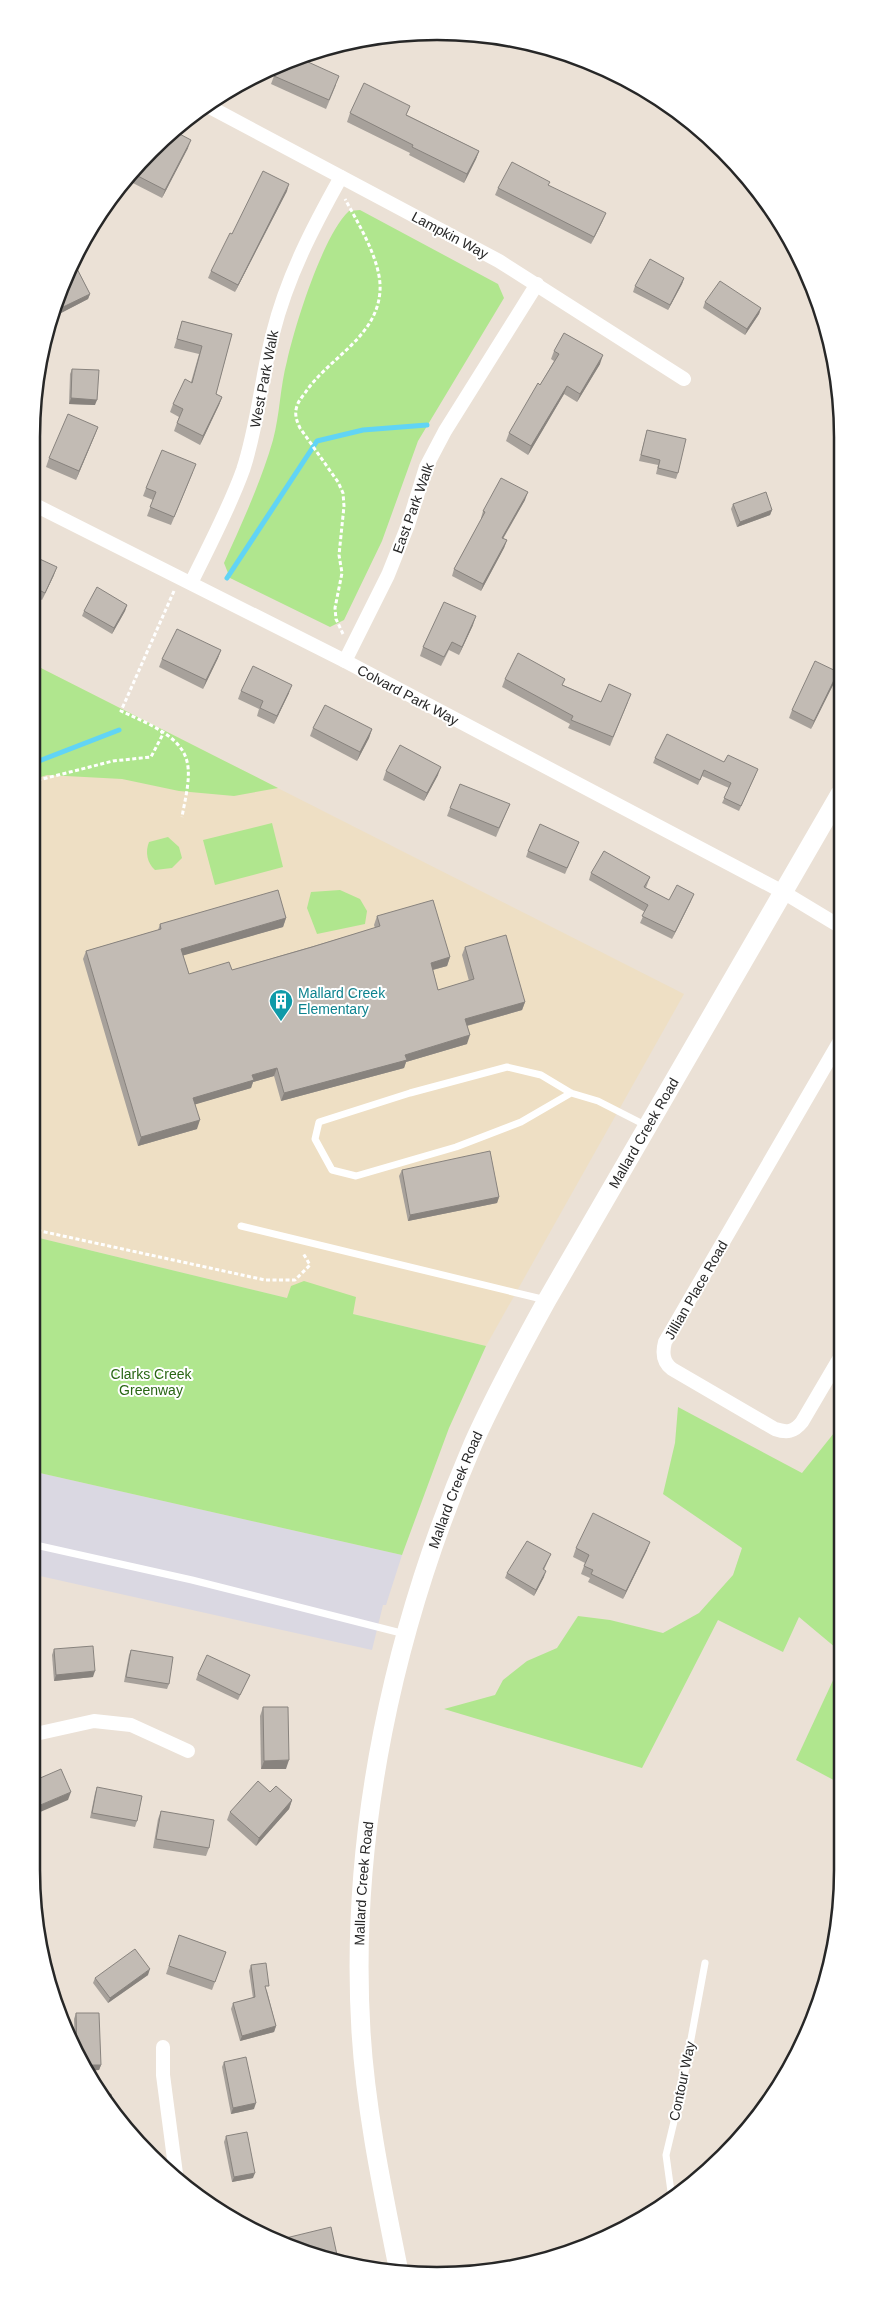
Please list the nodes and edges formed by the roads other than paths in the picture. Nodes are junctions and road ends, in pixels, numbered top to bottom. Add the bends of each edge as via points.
1 (213, 109) edge
2 (341, 177) junction
3 (537, 284) junction
4 (684, 379) dead end
5 (40, 508) edge
6 (191, 583) junction
7 (345, 661) junction
8 (834, 804) edge
9 (783, 892) junction
10 (834, 923) edge
11 (834, 1051) edge
12 (570, 1093) junction
13 (647, 1126) junction
14 (241, 1226) dead end
15 (546, 1300) junction
16 (834, 1368) edge
17 (40, 1546) edge
18 (406, 1634) junction
19 (40, 1733) edge
20 (188, 1751) dead end
21 (705, 1963) dead end
22 (163, 2047) dead end
23 (175, 2168) edge
24 (671, 2191) edge
25 (398, 2265) edge

1 - 2 street, Lampkin Way
2 - 3 street, Lampkin Way
2 - 6 street, West Park Walk via 316,222 286,292 264,369 255,431 243,470
3 - 4 street, Lampkin Way
3 - 7 street, East Park Walk via 426,467 388,575
5 - 6 street, Colvard Park Way
6 - 7 street, Colvard Park Way
7 - 9 street, Colvard Park Way
8 - 9 main road, Mallard Creek Road
9 - 10 street, Colvard Park Way
9 - 13 main road, Mallard Creek Road
11 - 16 street, Jillian Place Road via 663,1351 664,1360 672,1369 784,1432 793,1430 802,1422
12 - 12 lane via 541,1074 507,1067 319,1122 316,1139 332,1170 356,1176 456,1147 521,1122
12 - 13 lane via 598,1101
13 - 15 main road, Mallard Creek Road
14 - 15 lane
15 - 18 main road, Mallard Creek Road via 470,1453 438,1534
17 - 18 lane
18 - 25 main road, Mallard Creek Road via 374,1788 360,1945 364,2071 374,2148
19 - 20 street via 94,1721 131,1725
21 - 24 lane, Contour Way via 666,2155
22 - 23 street via 163,2075

